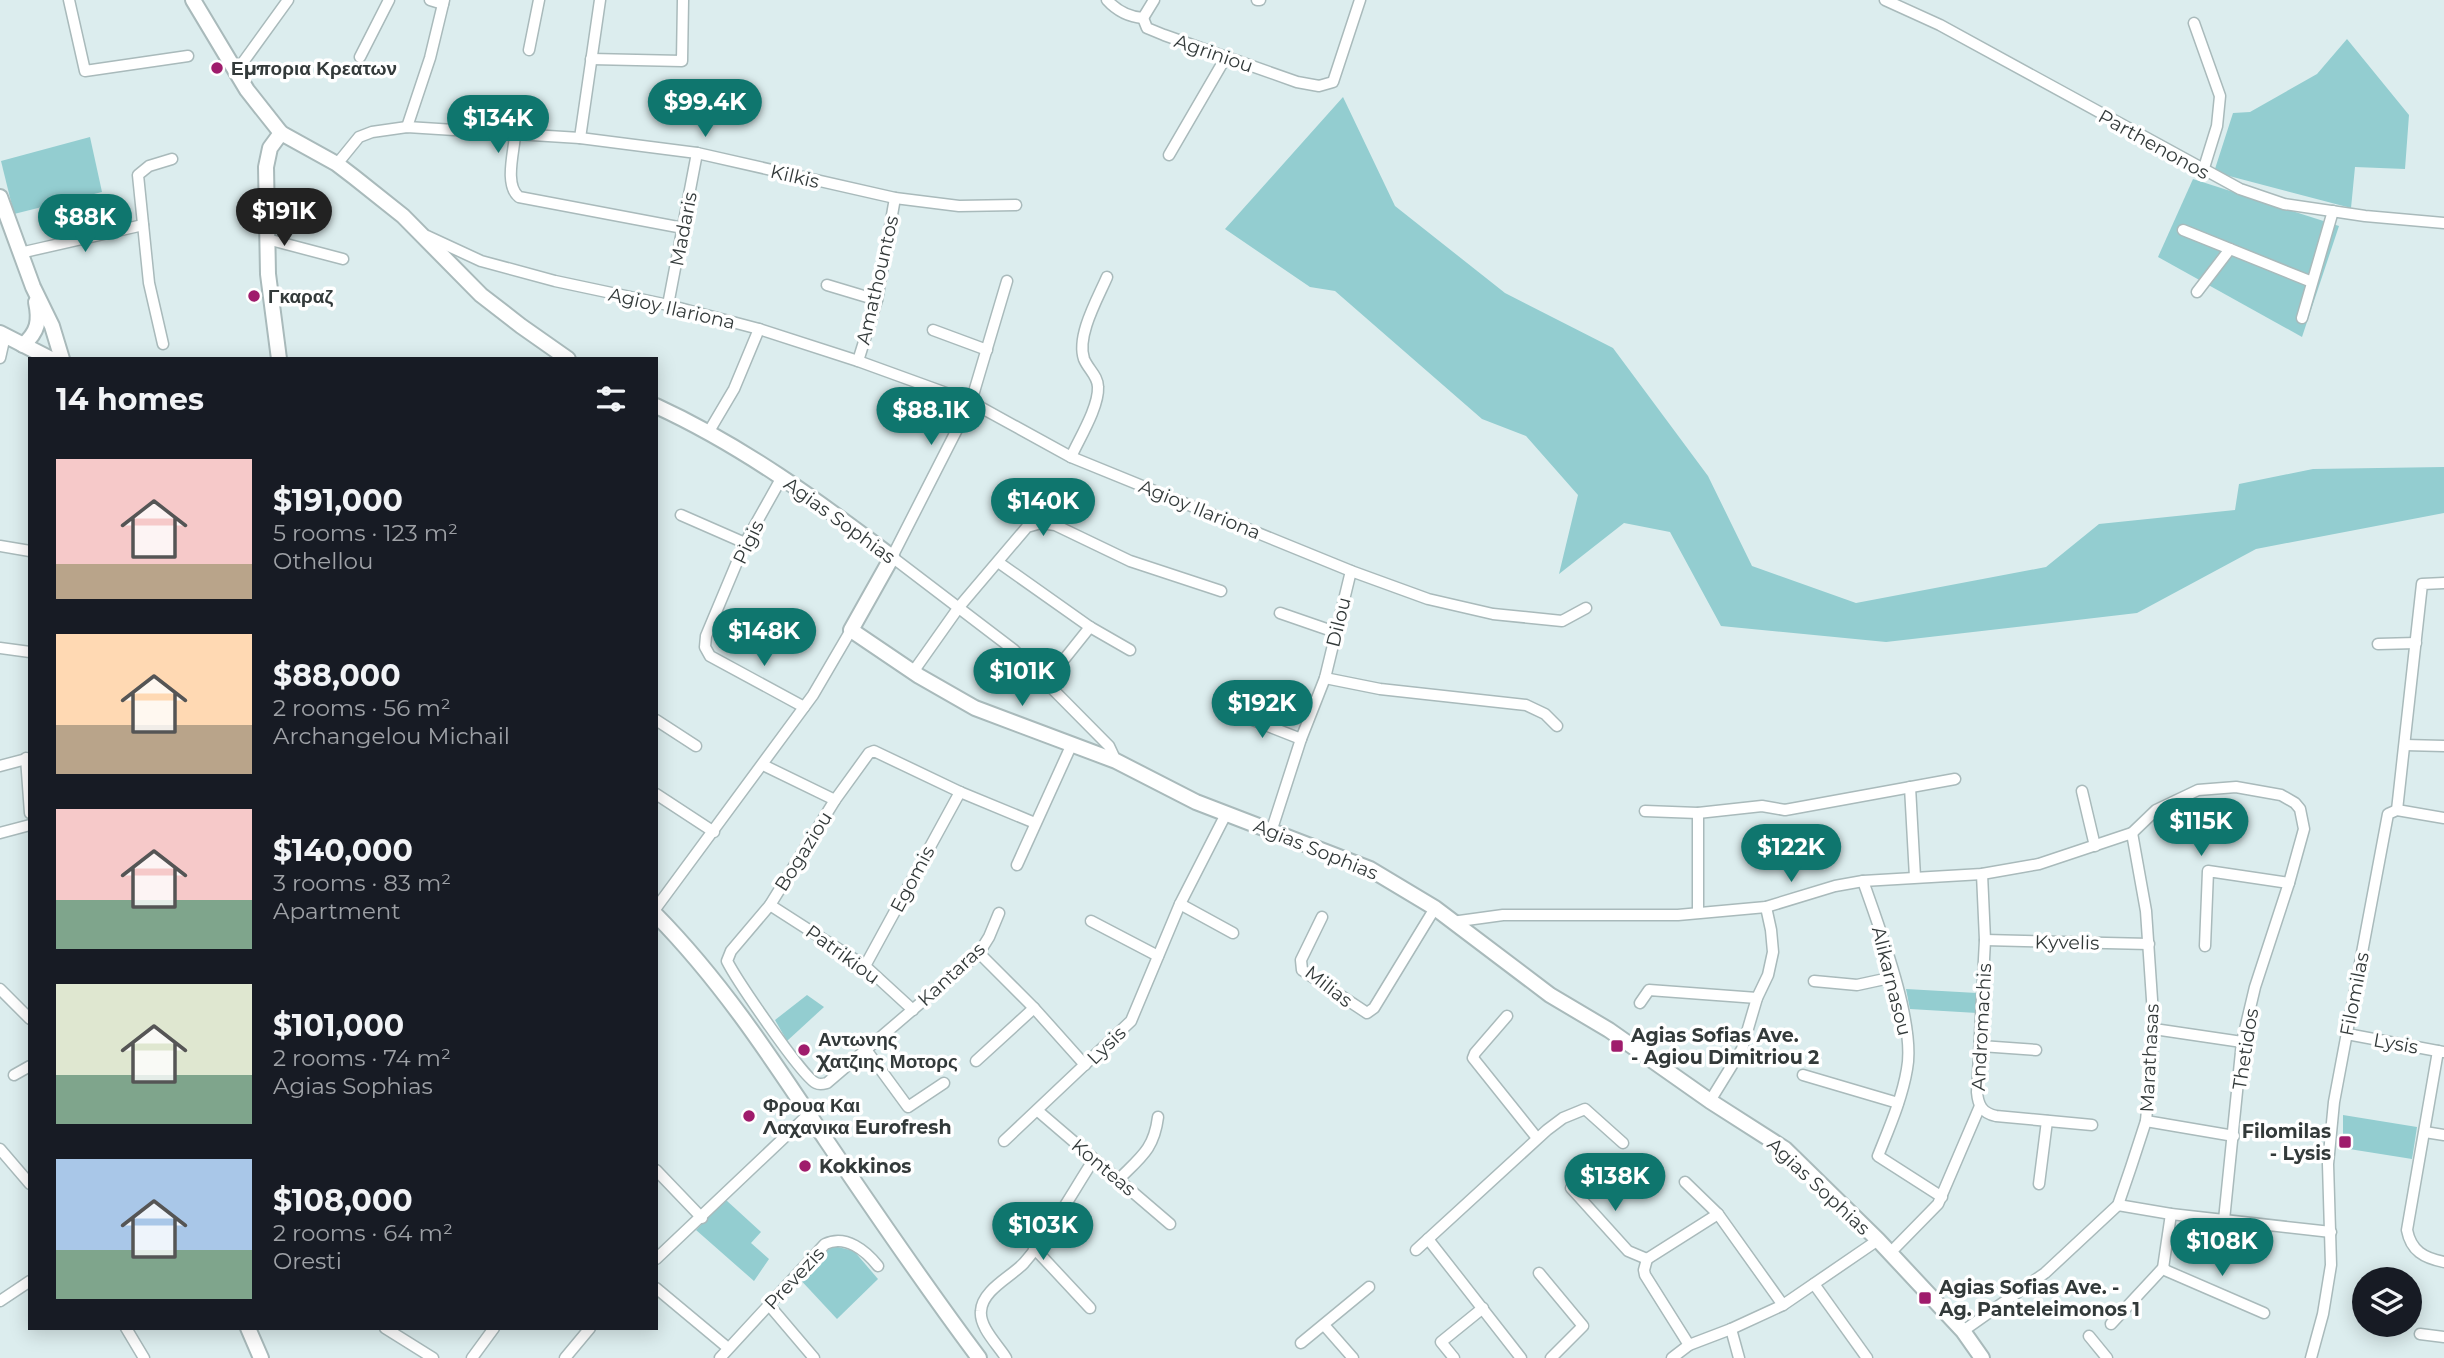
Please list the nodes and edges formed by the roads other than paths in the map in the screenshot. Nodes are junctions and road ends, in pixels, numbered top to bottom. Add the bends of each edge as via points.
1 (69, 0) edge
2 (194, 0) edge
3 (288, 0) edge
4 (390, 0) edge
5 (430, 0) edge
6 (539, 0) edge
7 (600, 0) edge
8 (683, 0) edge
9 (1107, 0) edge
10 (1154, 0) edge
11 (1360, 0) edge
12 (1885, 0) edge
13 (444, 2) edge
14 (1143, 19) junction
15 (2194, 23) dead end
16 (529, 50) dead end
17 (188, 56) dead end
18 (360, 57) dead end
19 (1226, 57) junction
20 (591, 60) junction
21 (236, 72) junction
22 (407, 127) junction
23 (281, 133) junction
24 (516, 135) junction
25 (580, 138) junction
26 (698, 153) junction
27 (1170, 155) dead end
28 (172, 159) dead end
29 (337, 164) junction
30 (2203, 171) junction
31 (0, 197) edge
32 (894, 198) junction
33 (1016, 205) dead end
34 (2333, 211) junction
35 (2444, 223) edge
36 (143, 225) junction
37 (683, 228) junction
38 (2183, 230) dead end
39 (423, 235) junction
40 (267, 239) junction
41 (2230, 248) junction
42 (20, 253) junction
43 (343, 259) dead end
44 (1107, 277) dead end
45 (1007, 281) dead end
46 (2312, 282) junction
47 (827, 285) dead end
48 (33, 287) junction
49 (2197, 292) dead end
50 (877, 300) junction
51 (668, 305) junction
52 (2302, 318) dead end
53 (759, 328) junction
54 (933, 330) dead end
55 (3, 335) edge
56 (163, 344) dead end
57 (23, 345) junction
58 (987, 350) junction
59 (47, 357) edge
60 (61, 357) edge
61 (279, 357) edge
62 (565, 357) edge
63 (0, 358) edge
64 (858, 361) junction
65 (971, 402) junction
66 (658, 407) edge
67 (708, 433) junction
68 (1071, 457) junction
69 (782, 477) junction
70 (681, 515) dead end
71 (745, 543) junction
72 (0, 545) edge
73 (28, 551) edge
74 (892, 557) junction
75 (998, 562) junction
76 (1351, 571) junction
77 (2444, 583) edge
78 (1221, 591) dead end
79 (959, 607) junction
80 (1586, 608) dead end
81 (1280, 613) dead end
82 (1090, 627) junction
83 (851, 631) junction
84 (1335, 632) junction
85 (2416, 643) junction
86 (2378, 644) dead end
87 (0, 648) edge
88 (1130, 650) dead end
89 (28, 652) edge
90 (913, 672) junction
91 (1325, 678) junction
92 (1046, 682) junction
93 (804, 707) junction
94 (1235, 713) dead end
95 (658, 721) edge
96 (1557, 726) dead end
97 (1301, 740) junction
98 (2405, 745) junction
99 (696, 746) dead end
100 (1071, 746) junction
101 (2444, 746) edge
102 (28, 758) edge
103 (1116, 761) junction
104 (763, 765) junction
105 (0, 766) edge
106 (1955, 779) dead end
107 (1910, 787) junction
108 (960, 792) junction
109 (2081, 792) dead end
110 (658, 795) edge
111 (835, 800) junction
112 (2398, 810) junction
113 (1645, 811) dead end
114 (1698, 813) junction
115 (1226, 814) junction
116 (2444, 818) edge
117 (1035, 823) junction
118 (28, 826) edge
119 (1271, 831) junction
120 (714, 832) junction
121 (0, 833) edge
122 (2132, 833) junction
123 (2095, 846) junction
124 (1017, 864) dead end
125 (1982, 874) junction
126 (1915, 877) junction
127 (1863, 881) junction
128 (2290, 883) junction
129 (1180, 904) junction
130 (658, 905) edge
131 (769, 905) junction
132 (1436, 908) junction
133 (1766, 908) junction
134 (999, 912) dead end
135 (1698, 912) junction
136 (658, 917) edge
137 (1322, 917) dead end
138 (1091, 921) dead end
139 (1452, 922) junction
140 (1233, 933) dead end
141 (1985, 940) junction
142 (2149, 944) junction
143 (2205, 946) dead end
144 (979, 953) junction
145 (1158, 956) junction
146 (865, 966) junction
147 (1894, 977) junction
148 (1814, 981) dead end
149 (0, 989) edge
150 (1757, 998) junction
151 (1640, 1003) dead end
152 (1034, 1008) junction
153 (913, 1010) junction
154 (1507, 1016) dead end
155 (28, 1017) edge
156 (2154, 1029) junction
157 (2347, 1034) junction
158 (778, 1038) junction
159 (2242, 1042) junction
160 (1981, 1046) junction
161 (764, 1047) junction
162 (2036, 1050) dead end
163 (867, 1051) junction
164 (2441, 1051) edge
165 (976, 1060) dead end
166 (1085, 1065) junction
167 (28, 1067) edge
168 (14, 1075) dead end
169 (1803, 1075) dead end
170 (944, 1083) dead end
171 (1710, 1101) junction
172 (1898, 1103) junction
173 (1980, 1106) junction
174 (1038, 1111) junction
175 (809, 1114) junction
176 (1158, 1117) dead end
177 (2047, 1121) junction
178 (2146, 1121) junction
179 (2092, 1125) dead end
180 (2425, 1132) junction
181 (2444, 1135) edge
182 (2234, 1136) junction
183 (1537, 1138) junction
184 (1004, 1141) dead end
185 (1623, 1143) dead end
186 (0, 1149) edge
187 (1094, 1158) junction
188 (658, 1172) edge
189 (1119, 1179) junction
190 (28, 1182) edge
191 (1685, 1182) dead end
192 (2039, 1184) dead end
193 (1570, 1188) dead end
194 (1942, 1197) junction
195 (2118, 1205) junction
196 (1718, 1214) junction
197 (2171, 1214) junction
198 (702, 1217) junction
199 (2224, 1220) junction
200 (1170, 1224) dead end
201 (2330, 1232) junction
202 (1428, 1239) junction
203 (1878, 1240) junction
204 (1034, 1248) junction
205 (1416, 1250) dead end
206 (1890, 1253) junction
207 (658, 1257) edge
208 (1647, 1259) junction
209 (2444, 1262) edge
210 (878, 1266) dead end
211 (2163, 1268) junction
212 (1539, 1273) dead end
213 (28, 1283) edge
214 (1814, 1284) junction
215 (1370, 1287) dead end
216 (658, 1289) edge
217 (0, 1301) edge
218 (769, 1305) junction
219 (1783, 1305) junction
220 (1090, 1308) dead end
221 (1483, 1308) junction
222 (2264, 1313) dead end
223 (2111, 1324) dead end
224 (1324, 1325) junction
225 (1731, 1329) junction
226 (127, 1330) edge
227 (249, 1330) edge
228 (390, 1330) edge
229 (493, 1330) edge
230 (588, 1330) edge
231 (1963, 1331) junction
232 (2422, 1334) edge
233 (2089, 1336) dead end
234 (2444, 1338) edge
235 (1301, 1343) dead end
236 (1689, 1345) junction
237 (728, 1348) junction
238 (2315, 1357) edge
239 (144, 1358) edge
240 (261, 1358) edge
241 (433, 1358) edge
242 (472, 1358) edge
243 (565, 1358) edge
244 (720, 1358) edge
245 (814, 1358) edge
246 (979, 1358) edge
247 (1006, 1358) edge
248 (1353, 1358) edge
249 (1454, 1358) edge
250 (1521, 1358) edge
251 (1551, 1358) edge
252 (1672, 1358) edge
253 (1739, 1358) edge
254 (1867, 1358) edge
255 (1982, 1358) edge
256 (2107, 1358) edge

1 - 17 street via 85,71
2 - 21 street
3 - 21 street
4 - 18 street
5 - 13 street
6 - 16 street
7 - 20 street
8 - 20 street via 682,61
9 - 14 street, Agriniou via 1115,9
10 - 14 street
11 - 19 street, Agriniou via 1333,82 1319,86 1297,82
12 - 30 street, Parthenonos via 1940,25
13 - 22 street
14 - 19 street, Agriniou via 1147,28
15 - 30 street via 2220,96 2217,126
19 - 27 street
20 - 25 street
21 - 23 street
22 - 24 street, Kilkis
22 - 29 street, Kilkis via 359,137
23 - 29 street
23 - 40 street via 266,161
24 - 25 street, Kilkis
24 - 37 street via 511,188 519,197
25 - 26 street, Kilkis
26 - 32 street, Kilkis
26 - 37 street, Madaris
28 - 36 street via 138,175
29 - 39 street
30 - 34 street, Parthenonos via 2284,204
31 - 42 street
32 - 33 street, Kilkis via 959,206
32 - 50 street, Amathountos
34 - 35 street, Parthenonos
34 - 46 street
36 - 42 street
36 - 56 street
37 - 51 street, Madaris
38 - 41 street
39 - 51 street, Agioy Ilariona via 491,264
39 - 62 street via 481,295
40 - 43 street
40 - 61 street
41 - 46 street
41 - 49 street
42 - 48 street
44 - 68 street via 1083,338 1085,360 1099,390
45 - 58 street
46 - 52 street
47 - 50 street
48 - 57 street via 39,319 35,333
48 - 60 street
50 - 64 street, Amathountos
51 - 53 street, Agioy Ilariona
53 - 64 street, Agioy Ilariona
53 - 67 street via 734,389
54 - 58 street
55 - 57 street
55 - 63 street
57 - 59 street
58 - 65 street
64 - 65 street, Agioy Ilariona
65 - 68 street, Agioy Ilariona
65 - 74 street
66 - 67 street, Agias Sophias
67 - 69 street, Agias Sophias
68 - 76 street, Agioy Ilariona
69 - 71 street, Pigis
69 - 74 street, Agias Sophias
70 - 71 street
71 - 93 street, Pigis via 705,647 710,656
72 - 73 street
74 - 79 street, Agias Sophias
74 - 83 street
75 - 78 street via 1027,527 1047,523 1130,561
75 - 79 street
75 - 82 street
76 - 80 street, Agioy Ilariona via 1427,599 1493,614 1562,621
76 - 84 street, Dilou
77 - 85 street via 2422,584
79 - 90 street
79 - 92 street, Agias Sophias
81 - 84 street
82 - 88 street
82 - 92 street
83 - 90 street
83 - 93 street
84 - 91 street, Dilou
85 - 86 street
85 - 98 street
87 - 89 street
90 - 100 street via 975,708
91 - 96 street via 1380,689 1526,705
91 - 97 street, Dilou
92 - 103 street, Agias Sophias via 1109,746
93 - 104 street
94 - 97 street
95 - 99 street
97 - 119 street, Dilou
98 - 101 street
98 - 112 street
100 - 103 street
100 - 117 street
102 - 105 street
103 - 115 street, Agias Sophias
104 - 111 street
104 - 120 street
106 - 107 street
107 - 114 street via 1785,810 1762,806
107 - 126 street
108 - 111 street, Bogaziou via 874,751
108 - 117 street
108 - 146 street, Egomis
109 - 123 street
110 - 120 street
111 - 131 street, Bogaziou
112 - 116 street
112 - 157 street, Filomilas via 2388,814
113 - 114 street
114 - 135 street
115 - 119 street, Agias Sophias
115 - 129 street, Lysis
117 - 124 street
118 - 121 street
119 - 132 street, Agias Sophias via 1370,869
120 - 130 street
122 - 123 street
122 - 128 street, Thetidos via 2156,810 2198,790 2236,787 2281,795 2300,809 2304,824
122 - 142 street, Marathasas
123 - 125 street via 2039,864
125 - 126 street
125 - 141 street, Andromachis
126 - 127 street
127 - 133 street
127 - 147 street, Alikarnasou
128 - 143 street via 2208,871
128 - 159 street, Thetidos
129 - 140 street
129 - 145 street, Lysis
131 - 146 street, Patrikiou
131 - 158 street, Bogaziou via 727,961
132 - 137 street, Milias via 1367,1013 1302,970 1301,960
132 - 139 street, Agias Sophias
133 - 135 street
133 - 150 street via 1773,952
134 - 144 street, Kantaras
135 - 139 street via 1503,915
136 - 161 street via 723,991
138 - 145 street
139 - 171 street, Agias Sophias via 1550,995
141 - 142 street, Kyvelis
141 - 160 street, Andromachis
142 - 156 street, Marathasas
144 - 152 street
144 - 153 street, Kantaras
145 - 166 street, Lysis via 1131,1021
146 - 153 street, Patrikiou
147 - 148 street via 1857,985
147 - 172 street, Alikarnasou via 1908,1047 1908,1068
149 - 155 street
150 - 151 street via 1648,990
150 - 171 street via 1742,1049
152 - 165 street
152 - 166 street
153 - 163 street, Kantaras
154 - 183 street via 1473,1058
156 - 159 street
156 - 178 street, Marathasas
157 - 164 street, Lysis
157 - 201 street, Filomilas via 2329,1145
158 - 161 street
158 - 163 street, Kantaras via 812,1081 821,1084
159 - 182 street, Thetidos
160 - 162 street
160 - 173 street, Andromachis
161 - 175 street
163 - 170 street via 908,1107
164 - 180 street
166 - 174 street, Lysis
167 - 168 street
169 - 172 street
171 - 203 street, Agias Sophias via 1785,1149
172 - 194 street, Alikarnasou via 1878,1156
173 - 177 street, Andromachis via 1989,1114
173 - 194 street
174 - 184 street, Lysis
174 - 187 street, Konteas
175 - 198 street
175 - 246 street
176 - 189 street via 1147,1150
177 - 179 street, Andromachis
177 - 192 street
178 - 182 street
178 - 195 street, Marathasas
180 - 181 street
180 - 209 street via 2407,1230 2417,1252
182 - 199 street, Thetidos
183 - 185 street via 1563,1118 1585,1110
183 - 202 street
186 - 190 street
187 - 189 street, Konteas
187 - 204 street
188 - 198 street
189 - 200 street, Konteas
191 - 196 street
193 - 208 street via 1628,1251
194 - 206 street
195 - 197 street
195 - 231 street, Marathasas via 2045,1273
196 - 208 street
196 - 219 street
197 - 199 street
197 - 211 street
198 - 207 street
199 - 201 street
201 - 238 street, Filomilas via 2327,1295
202 - 205 street
202 - 221 street
203 - 206 street, Agias Sophias
203 - 214 street
204 - 220 street
204 - 247 street via 982,1304 983,1324
206 - 231 street, Agias Sophias
208 - 236 street via 1645,1275
210 - 218 street, Prevezis via 854,1245 830,1242
211 - 222 street
211 - 223 street
212 - 251 street via 1584,1326
213 - 217 street
214 - 219 street
214 - 254 street
215 - 224 street
216 - 237 street
218 - 237 street, Prevezis
218 - 245 street
219 - 225 street
221 - 249 street via 1441,1342
221 - 250 street
224 - 235 street
224 - 248 street
225 - 236 street
225 - 253 street
226 - 239 street
227 - 240 street
228 - 241 street
229 - 242 street
230 - 243 street
231 - 255 street, Agias Sophias
232 - 234 street
233 - 256 street
236 - 252 street
237 - 244 street, Prevezis

